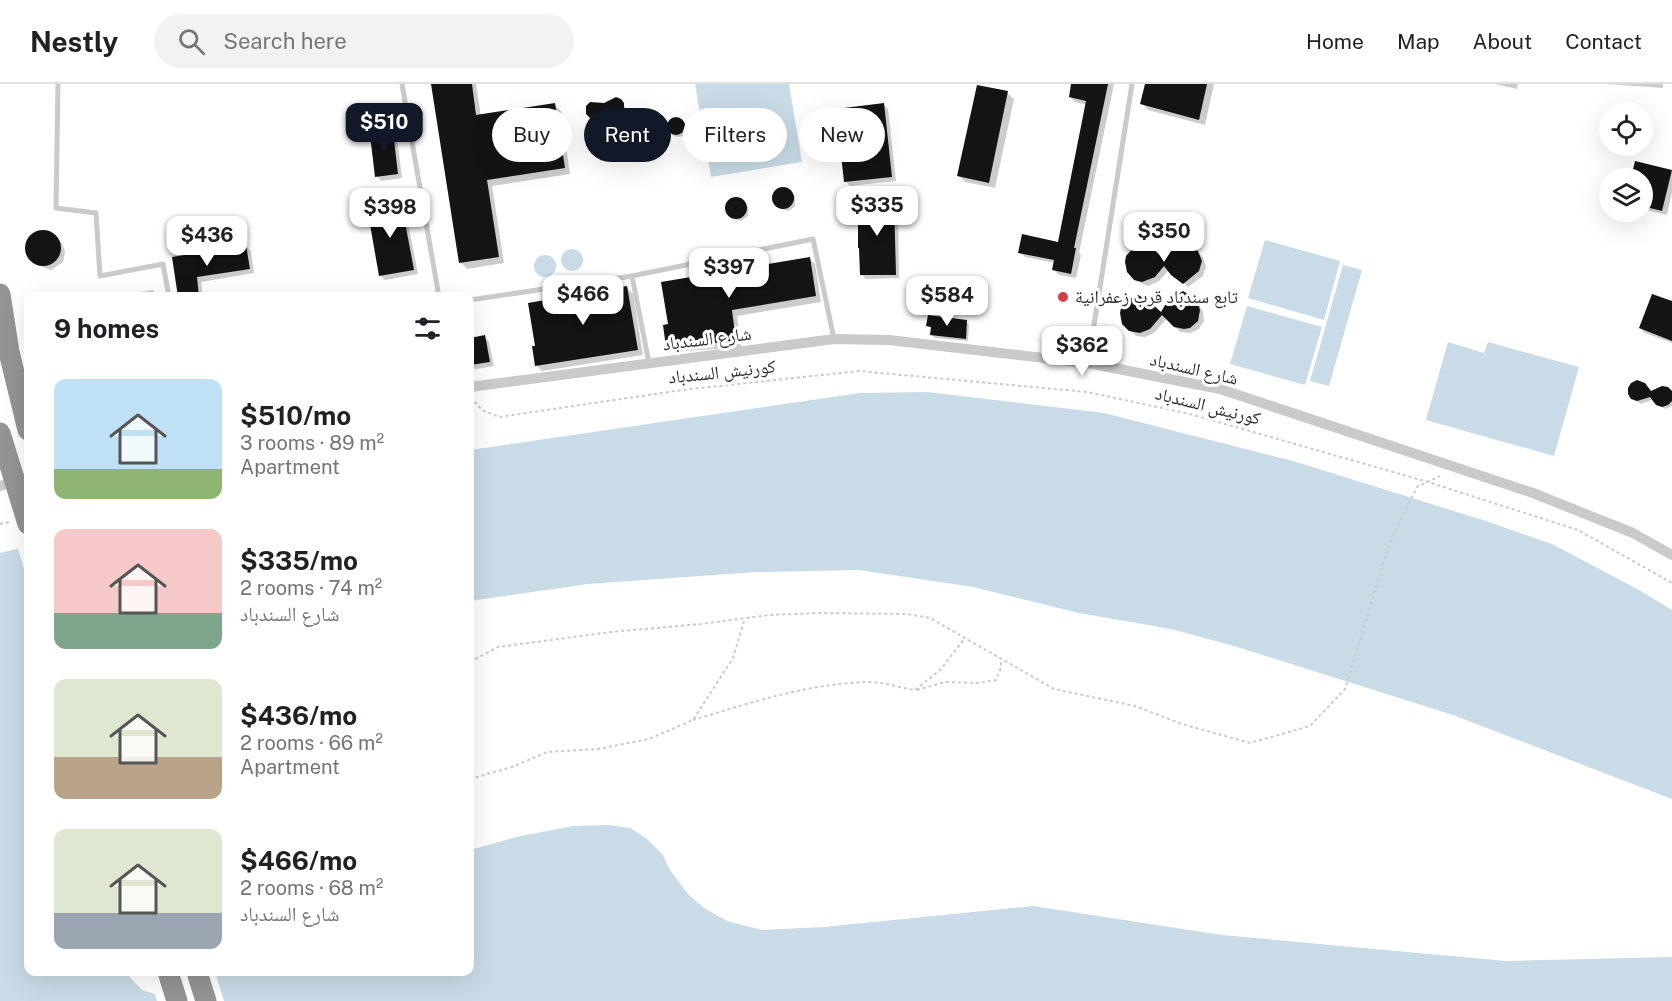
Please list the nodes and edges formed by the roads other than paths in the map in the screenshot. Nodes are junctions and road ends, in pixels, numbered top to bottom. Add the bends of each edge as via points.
1 (58, 84) edge
2 (402, 84) edge
3 (1132, 84) edge
4 (632, 276) junction
5 (168, 292) edge
6 (438, 292) edge
7 (0, 294) edge
8 (474, 299) edge
9 (834, 339) junction
10 (649, 363) junction
11 (1088, 363) junction
12 (474, 386) edge
13 (24, 414) edge
14 (0, 433) edge
15 (24, 478) edge
16 (0, 486) edge
17 (19, 523) edge
18 (1672, 555) edge
19 (169, 976) edge
20 (198, 976) edge
21 (177, 1001) edge
22 (206, 1001) edge

1 - 5 lane via 56,208 96,213 100,276 163,264
2 - 6 lane
3 - 11 lane
4 - 8 lane
4 - 9 lane via 813,239
4 - 10 lane
7 - 13 highway
9 - 10 street, شارع السندباد
9 - 11 street, شارع السندباد via 889,340
10 - 12 street, شارع السندباد
11 - 18 street, شارع السندباد via 1220,389 1533,494 1632,533
14 - 17 highway, bridge
15 - 16 street
19 - 21 highway
20 - 22 highway

